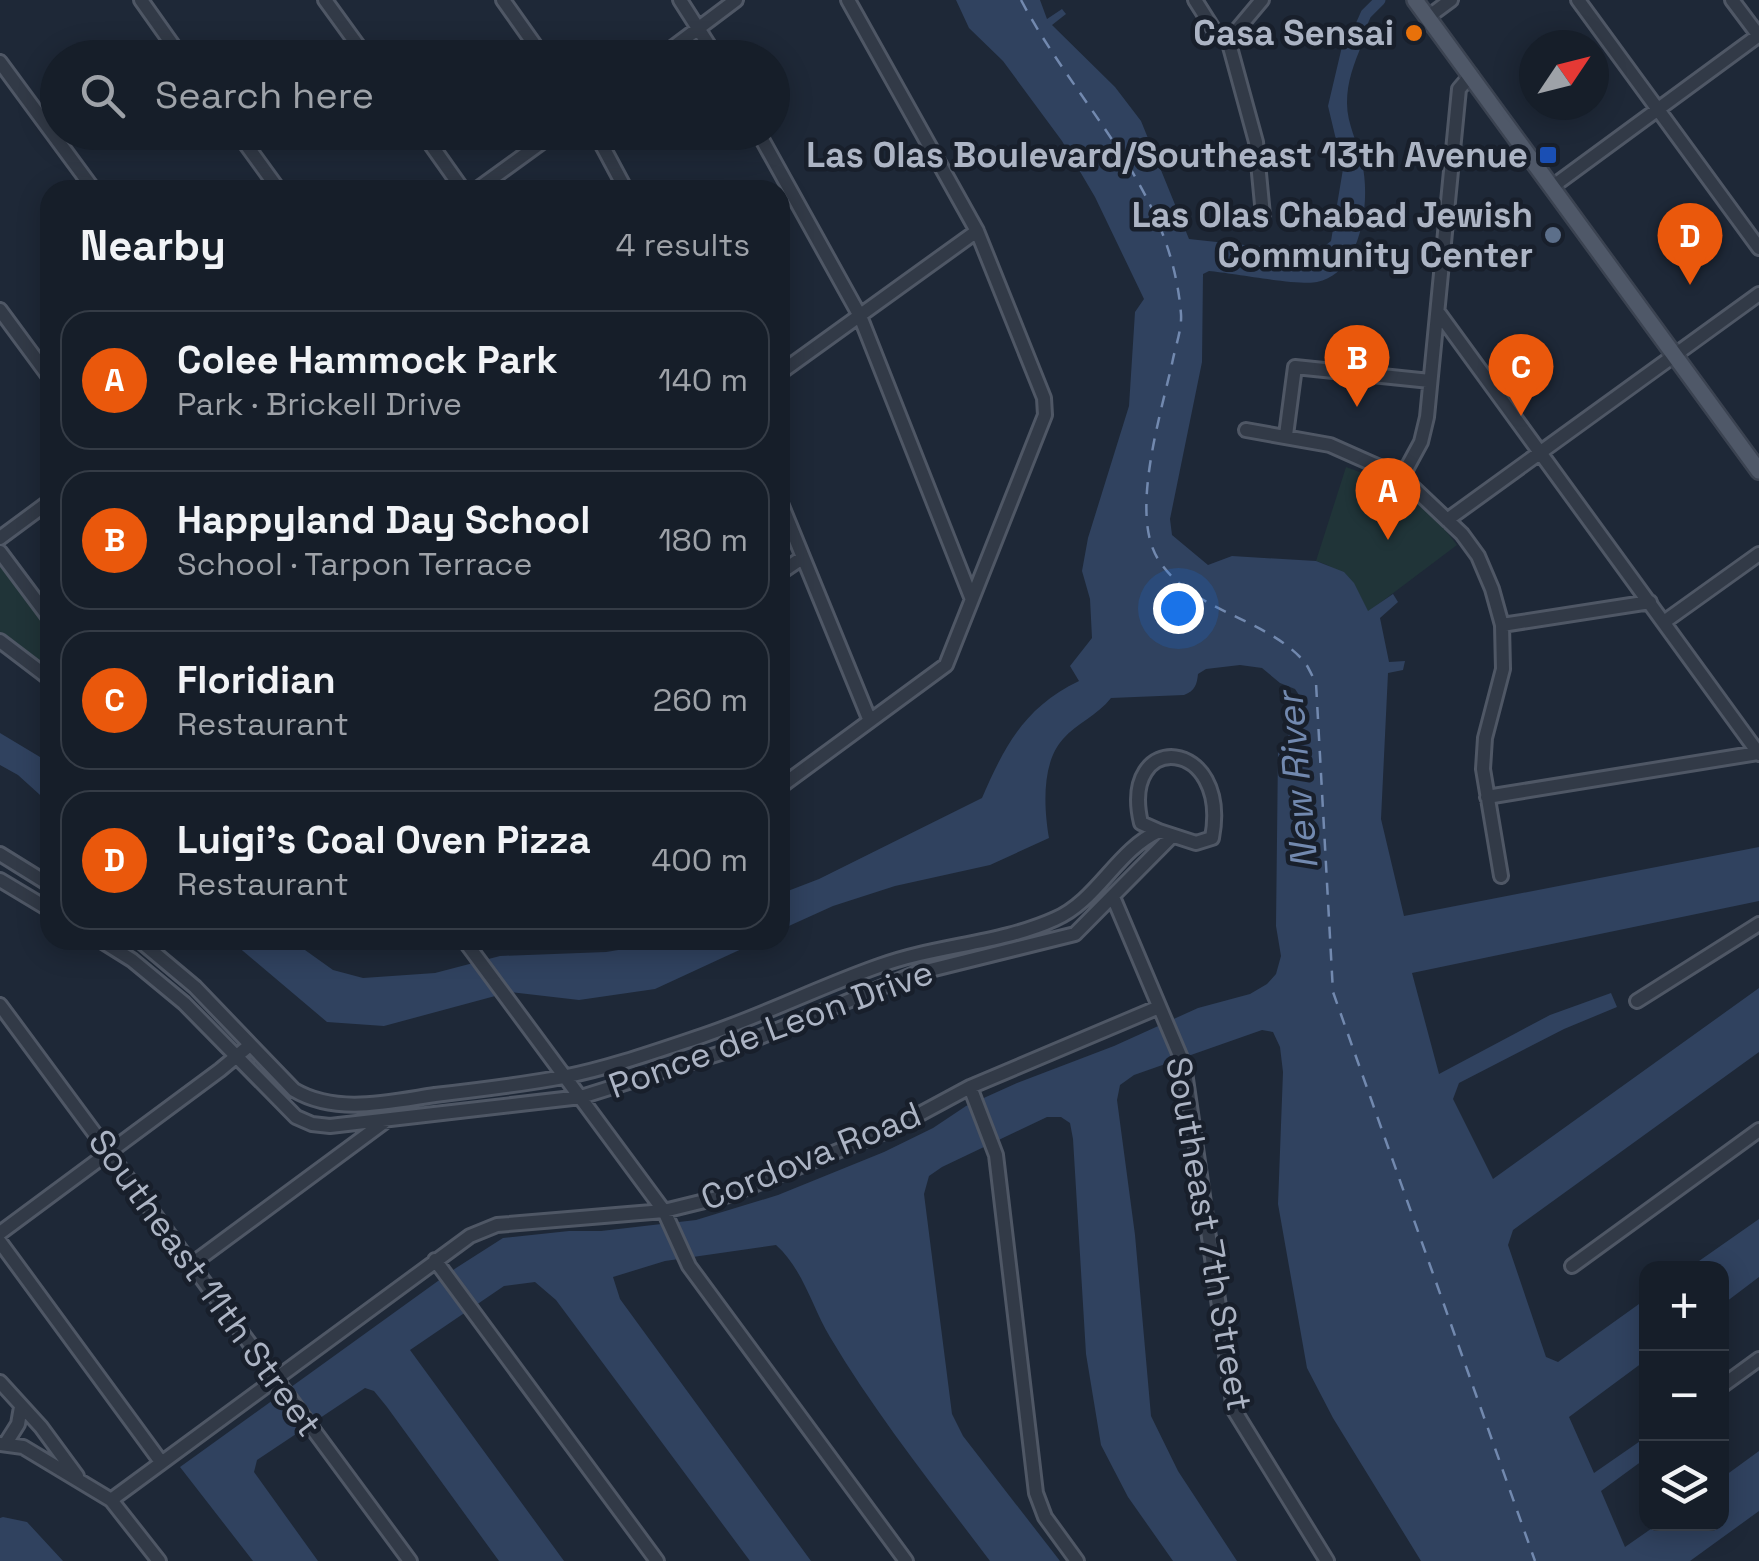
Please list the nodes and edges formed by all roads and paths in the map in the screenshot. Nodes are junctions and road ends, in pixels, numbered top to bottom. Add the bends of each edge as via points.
1 (140, 0) edge
2 (326, 0) edge
3 (502, 0) edge
4 (680, 0) edge
5 (736, 0) edge
6 (848, 0) edge
7 (1195, 0) edge
8 (1262, 0) edge
9 (1415, 0) edge
10 (1451, 0) edge
11 (1578, 0) edge
12 (1732, 0) edge
13 (1428, 16) junction
14 (700, 28) junction
15 (1227, 36) junction
16 (1759, 36) edge
17 (169, 40) edge
18 (354, 40) edge
19 (531, 40) edge
20 (684, 40) edge
21 (707, 40) edge
22 (0, 62) edge
23 (1472, 75) junction
24 (1657, 108) junction
25 (40, 116) edge
26 (65, 150) edge
27 (250, 150) edge
28 (435, 150) edge
29 (531, 150) edge
30 (605, 150) edge
31 (768, 150) edge
32 (87, 180) edge
33 (272, 180) edge
34 (456, 180) edge
35 (490, 180) edge
36 (621, 180) edge
37 (785, 180) edge
38 (1552, 186) junction
39 (790, 190) edge
40 (1264, 215) dead end
41 (977, 230) junction
42 (1759, 248) edge
43 (1759, 294) edge
44 (0, 310) edge
45 (1438, 312) junction
46 (860, 316) junction
47 (1674, 356) junction
48 (40, 364) edge
49 (790, 366) edge
50 (1430, 381) junction
51 (1246, 430) dead end
52 (1286, 435) junction
53 (1540, 452) junction
54 (1759, 471) edge
55 (1402, 477) junction
56 (40, 508) edge
57 (1447, 520) junction
58 (790, 527) edge
59 (0, 538) edge
60 (0, 552) edge
61 (1759, 554) edge
62 (802, 558) junction
63 (790, 566) edge
64 (971, 597) junction
65 (1650, 602) junction
66 (40, 606) edge
67 (1664, 622) junction
68 (1502, 624) junction
69 (0, 641) edge
70 (40, 671) edge
71 (870, 722) junction
72 (1759, 753) edge
73 (790, 780) edge
74 (1487, 797) junction
75 (1165, 834) junction
76 (0, 854) edge
77 (1501, 876) dead end
78 (40, 878) edge
79 (0, 880) edge
80 (1113, 897) junction
81 (40, 904) edge
82 (1759, 924) edge
83 (116, 950) edge
84 (152, 950) edge
85 (472, 950) edge
86 (1638, 1001) dead end
87 (0, 1006) edge
88 (1162, 1013) junction
89 (250, 1044) junction
90 (234, 1057) junction
91 (566, 1077) junction
92 (973, 1093) junction
93 (581, 1097) junction
94 (396, 1101) junction
95 (391, 1117) junction
96 (1759, 1130) edge
97 (110, 1153) junction
98 (664, 1211) junction
99 (0, 1233) edge
100 (0, 1242) edge
101 (192, 1264) junction
102 (438, 1265) junction
103 (1572, 1266) dead end
104 (1759, 1359) edge
105 (1729, 1381) edge
106 (0, 1382) edge
107 (277, 1383) junction
108 (21, 1407) junction
109 (3, 1444) edge
110 (161, 1462) junction
111 (82, 1482) junction
112 (111, 1500) junction
113 (159, 1561) edge
114 (410, 1561) edge
115 (657, 1561) edge
116 (906, 1561) edge
117 (1077, 1561) edge
118 (1327, 1561) edge

1 - 17 street
2 - 18 street
3 - 19 street
4 - 14 street
5 - 14 street
6 - 41 street
7 - 15 street via 1214,30
8 - 15 street
9 - 13 main road
10 - 13 street
11 - 24 street
12 - 16 street
13 - 23 main road
14 - 20 street
14 - 21 street
15 - 40 street via 1256,142
16 - 24 street
22 - 25 street
23 - 38 main road
23 - 45 street via 1459,89
24 - 38 street
24 - 42 street
26 - 32 street
27 - 33 street
28 - 34 street
29 - 35 street
30 - 36 street
31 - 37 street
38 - 47 main road
39 - 46 street
41 - 46 street
41 - 64 street via 1044,398 1044,415
43 - 47 street
44 - 48 street
45 - 50 street
45 - 53 street
46 - 49 street
46 - 64 street
47 - 53 street
47 - 54 main road
50 - 52 street via 1295,367
50 - 55 street via 1421,442
51 - 52 street
52 - 55 street
53 - 57 street
53 - 65 street
55 - 57 street
56 - 59 street
57 - 68 street via 1478,556
58 - 62 street
60 - 66 street
61 - 67 street
62 - 63 street
62 - 71 street
64 - 71 street via 946,665
65 - 67 street
65 - 68 street
67 - 72 street
68 - 74 street via 1503,669 1485,738
69 - 70 street
71 - 73 street
72 - 74 street
74 - 77 street
75 - 75 street via 1196,843 1212,838 1214,801 1203,774 1189,760 1170,756 1148,766 1137,806 1141,823
75 - 80 street, Ponce de Leon Drive
75 - 91 street, Ponce de Leon Drive via 1144,838 1058,918 880,965 703,1036
76 - 78 street
79 - 81 street
80 - 88 street, Southeast 7th Street
80 - 93 street, Ponce de Leon Drive via 1076,934 914,974 722,1053
82 - 86 street
83 - 90 street, Ponce de Leon Drive via 184,1003
84 - 89 street, Ponce de Leon Drive
85 - 91 street
87 - 97 street, Southeast 11th Street
88 - 92 street, Cordova Road
88 - 118 street, Southeast 7th Street via 1184,1065 1234,1410
89 - 90 street
89 - 94 street, Ponce de Leon Drive via 313,1101
90 - 95 street, Ponce de Leon Drive via 278,1102 312,1124
90 - 97 street
91 - 93 street
91 - 94 street, Ponce de Leon Drive
92 - 98 street, Cordova Road via 729,1195
92 - 117 street via 994,1144 1036,1492 1045,1517
93 - 95 street, Ponce de Leon Drive
93 - 98 street
94 - 95 street
95 - 101 street
96 - 103 street
97 - 99 street
97 - 101 street, Southeast 11th Street
98 - 102 street, Cordova Road via 497,1225 470,1236
98 - 116 street via 689,1266
100 - 110 street
101 - 107 street, Southeast 11th Street
102 - 107 street, Cordova Road
102 - 115 street
104 - 105 street
106 - 108 street
107 - 110 street, Cordova Road
107 - 114 street, Southeast 11th Street
108 - 109 street
108 - 111 street
109 - 111 street via 24,1447
110 - 112 street, Cordova Road
111 - 112 street
112 - 113 street

